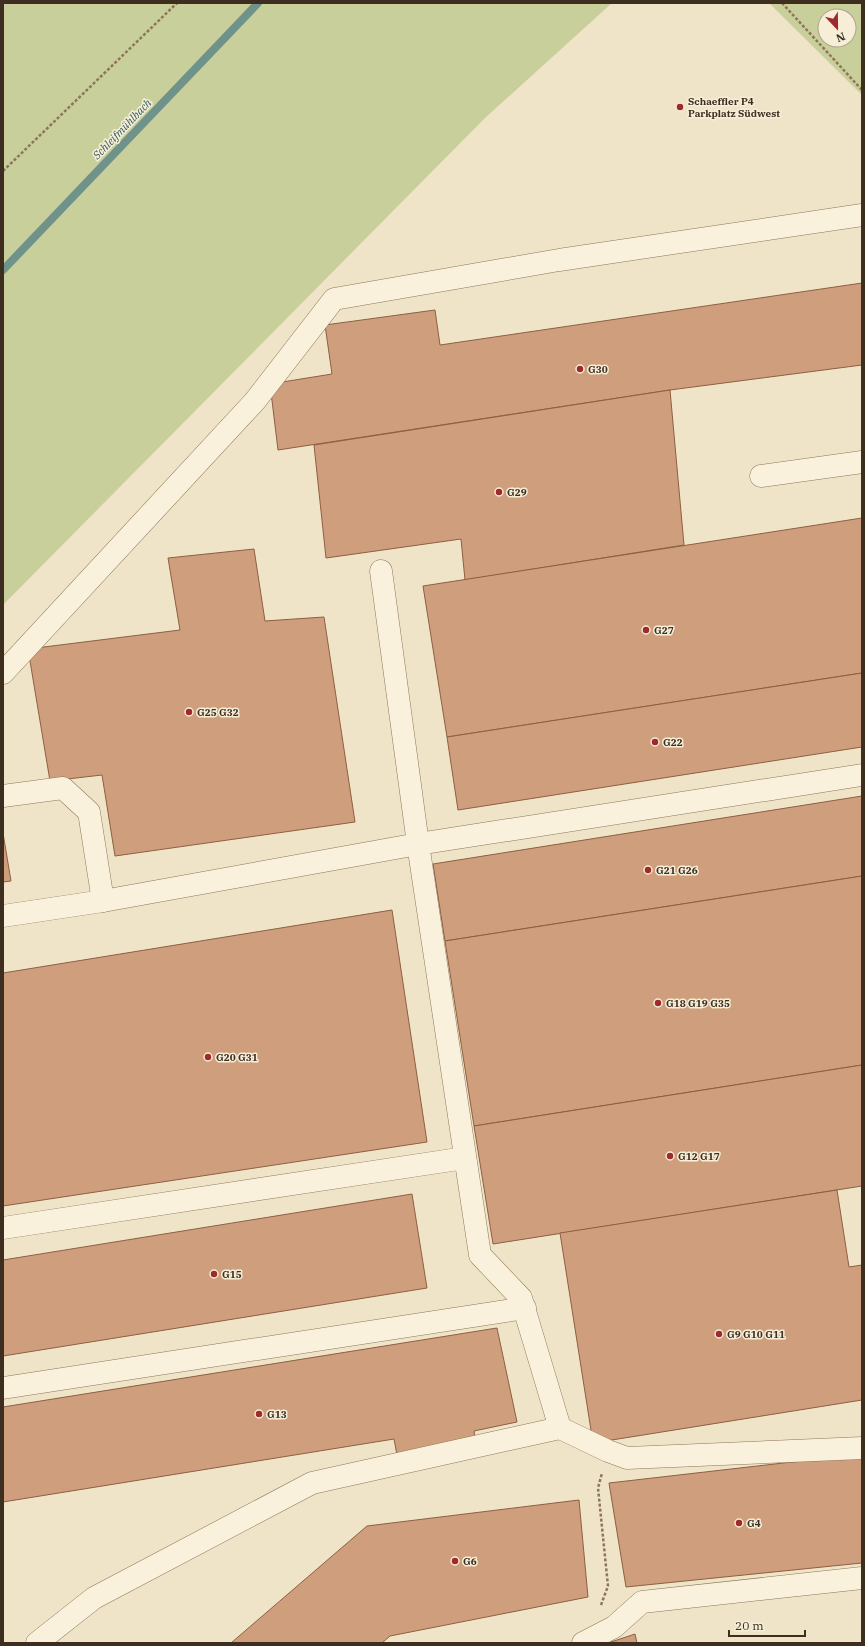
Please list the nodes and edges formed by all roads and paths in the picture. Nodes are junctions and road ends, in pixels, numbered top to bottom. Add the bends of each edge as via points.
1 (177, 3) edge
2 (782, 3) edge
3 (862, 90) edge
4 (3, 170) edge
5 (862, 215) edge
6 (862, 462) edge
7 (761, 476) dead end
8 (381, 571) dead end
9 (3, 673) edge
10 (862, 775) edge
11 (3, 796) edge
12 (418, 844) junction
13 (103, 901) junction
14 (3, 916) edge
15 (465, 1158) junction
16 (3, 1228) edge
17 (524, 1308) junction
18 (3, 1388) edge
19 (560, 1428) junction
20 (862, 1448) edge
21 (598, 1488) dead end
22 (862, 1578) edge
23 (608, 1586) dead end
24 (37, 1643) edge
25 (583, 1643) edge

1 - 4 path
2 - 3 path
5 - 9 lane via 559,260 334,299 255,402
6 - 7 lane
8 - 12 lane
10 - 12 lane
11 - 13 lane via 63,788 89,812
12 - 13 lane
12 - 15 lane
13 - 14 lane
15 - 16 lane
15 - 17 lane via 480,1255 521,1298
17 - 18 lane
17 - 19 lane
19 - 20 lane via 627,1458
19 - 24 lane via 312,1483 94,1598
21 - 23 path
22 - 25 lane via 642,1602 614,1627

